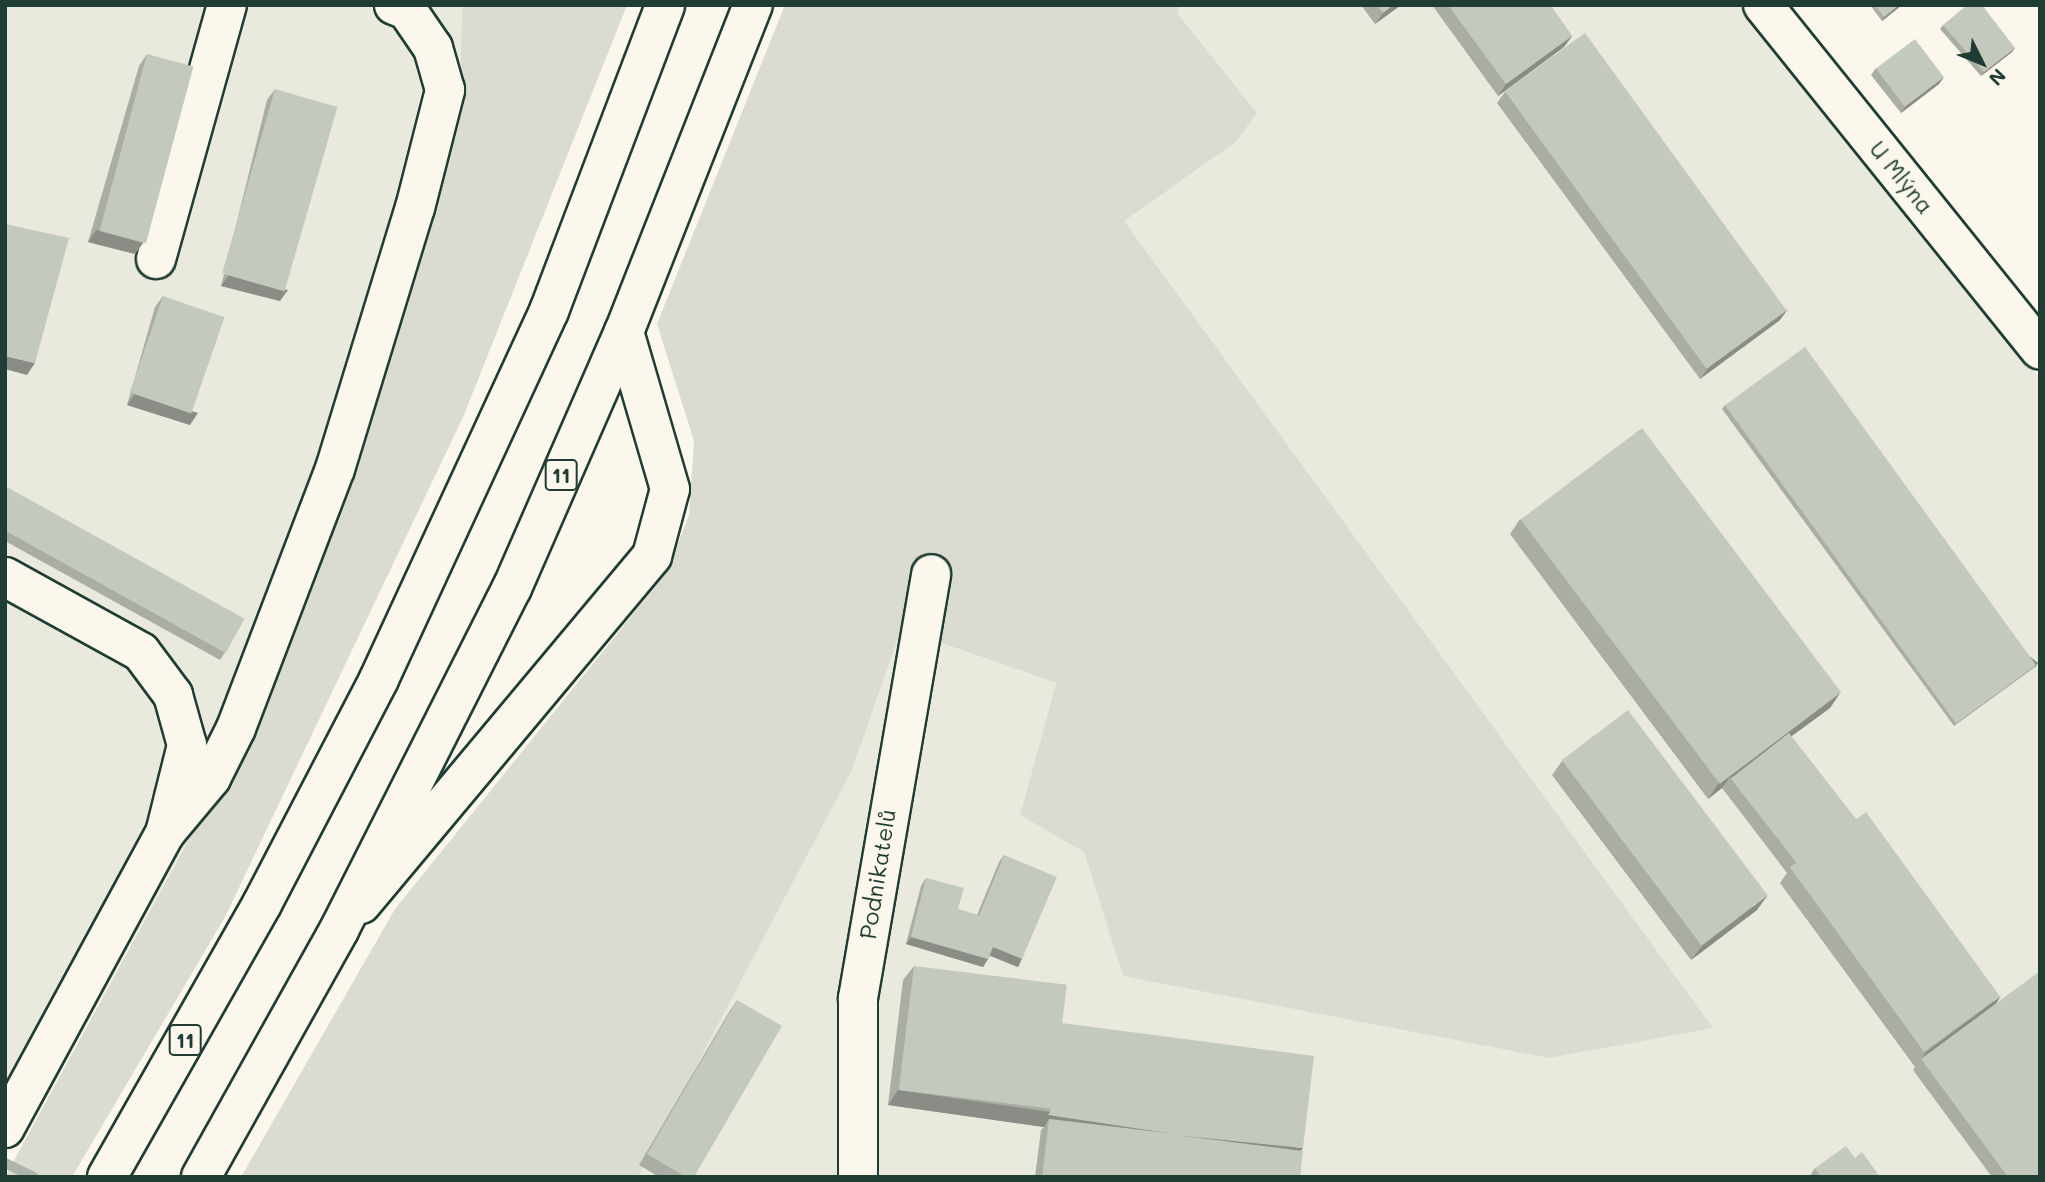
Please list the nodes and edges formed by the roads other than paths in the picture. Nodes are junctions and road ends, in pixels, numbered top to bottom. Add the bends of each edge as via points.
1 (227, 5) edge
2 (394, 5) edge
3 (664, 5) edge
4 (752, 5) edge
5 (1763, 5) edge
6 (156, 259) dead end
7 (624, 332) junction
8 (2040, 350) edge
9 (931, 574) dead end
10 (5, 577) edge
11 (165, 833) junction
12 (339, 930) junction
13 (5, 1128) edge
14 (107, 1177) edge
15 (201, 1177) edge
16 (858, 1177) edge

1 - 6 main road
2 - 11 main road via 407,10 433,48 445,90 415,208 335,469 236,728 211,778
3 - 14 main road, 11 via 549,311 379,679 262,904
4 - 7 main road, 11
5 - 8 main road, U Mlýna
7 - 12 main road, 11 via 512,588
7 - 12 main road via 670,489 652,556
9 - 16 main road, Podnikatelů via 858,998
10 - 11 main road via 106,630 141,652 161,675 180,709 187,745
11 - 13 main road
12 - 15 main road, 11

